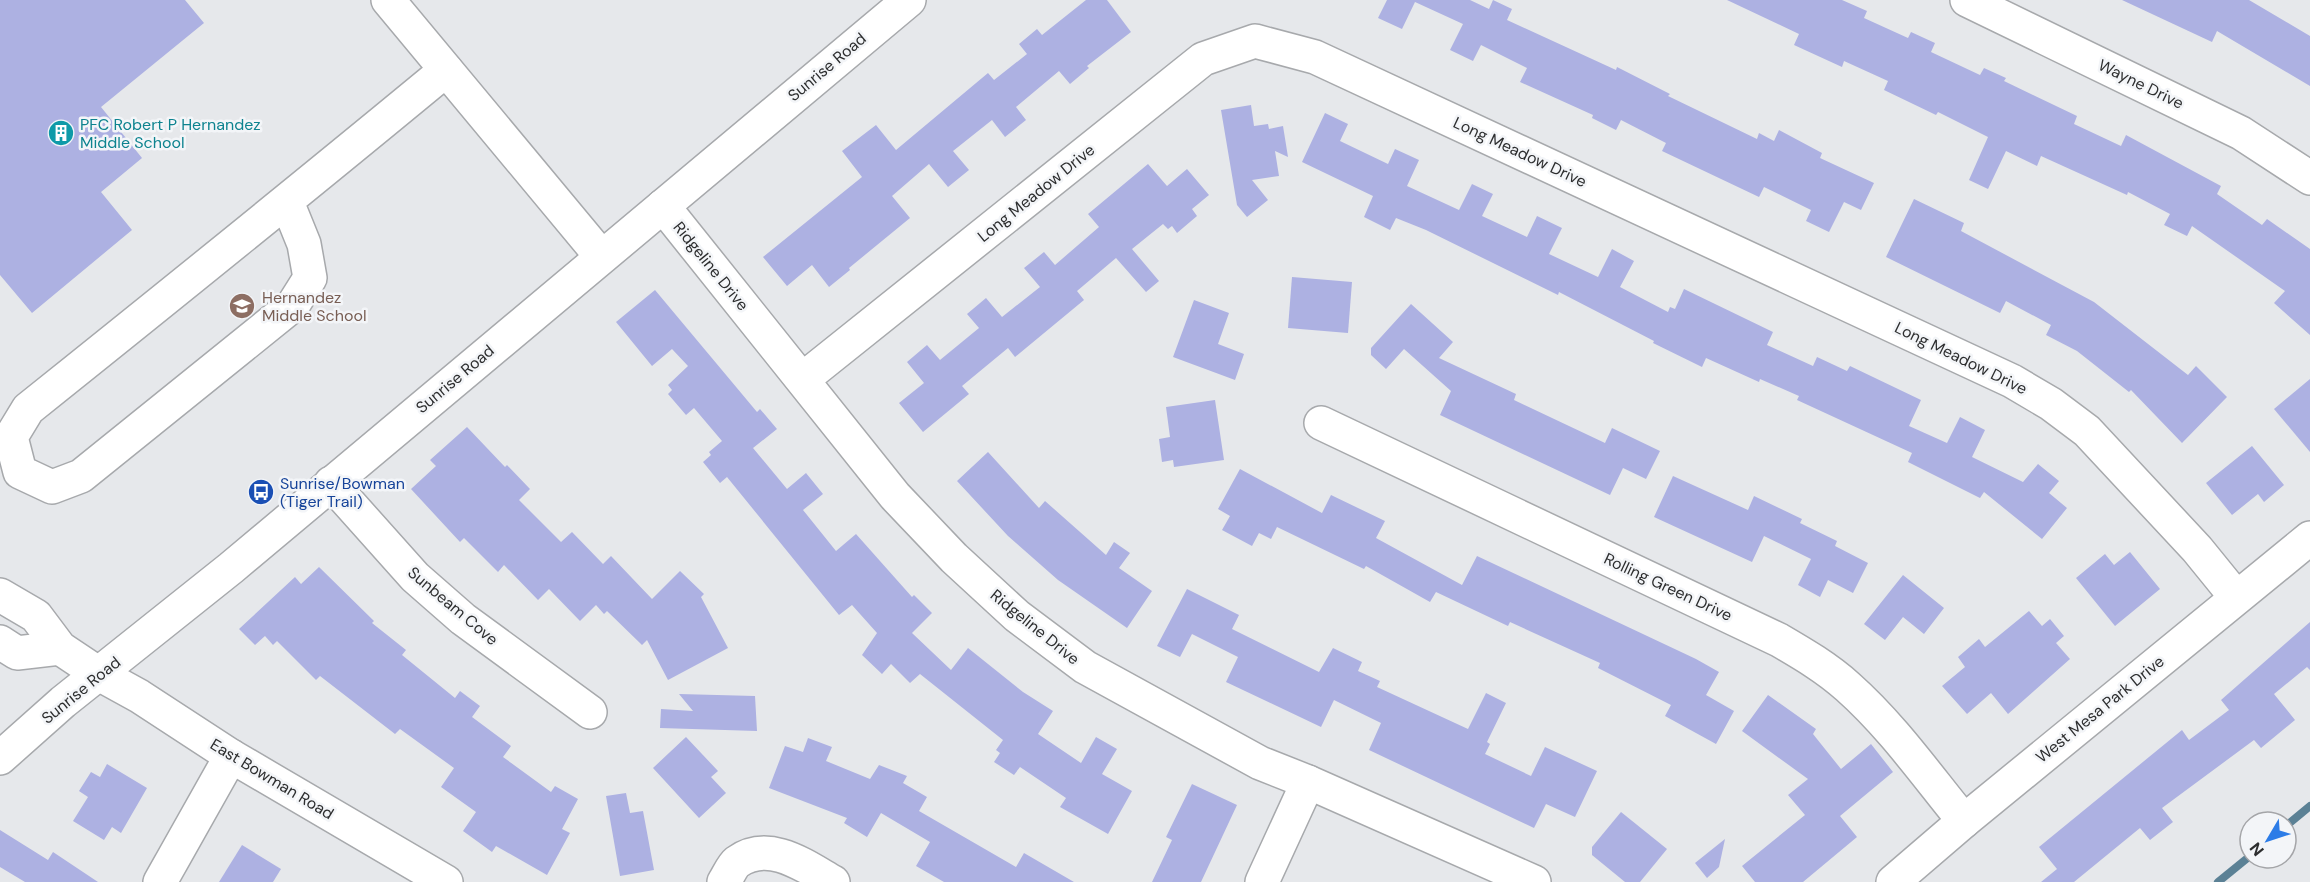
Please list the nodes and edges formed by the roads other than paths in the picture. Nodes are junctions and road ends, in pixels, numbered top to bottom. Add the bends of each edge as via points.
1 (388, 0) edge
2 (909, 0) edge
3 (1967, 0) edge
4 (446, 70) junction
5 (2310, 178) edge
6 (287, 202) junction
7 (663, 206) junction
8 (601, 256) junction
9 (803, 380) junction
10 (1321, 423) dead end
11 (331, 483) junction
12 (2310, 538) edge
13 (0, 595) edge
14 (2236, 597) junction
15 (0, 642) edge
16 (60, 648) junction
17 (99, 674) junction
18 (590, 712) dead end
19 (231, 756) junction
20 (0, 758) edge
21 (1308, 782) junction
22 (1964, 820) junction
23 (160, 882) edge
24 (446, 882) edge
25 (724, 882) edge
26 (833, 882) edge
27 (1262, 882) edge
28 (1534, 882) edge
29 (1893, 882) edge

1 - 4 street
2 - 7 street, Sunrise Road
3 - 5 street, Wayne Drive via 2241,133
4 - 6 street
4 - 8 street
6 - 6 street via 28,409 11,437 20,472 52,487 81,476 293,305 310,278 304,244
7 - 8 street, Sunrise Road
7 - 9 street, Ridgeline Drive
8 - 11 street, Sunrise Road
9 - 14 street, Long Meadow Drive via 1203,60 1255,41 1316,57 2012,381 2087,431 2189,540
9 - 21 street, Ridgeline Drive via 895,496 1017,616 1085,667 1260,763
10 - 22 street, Rolling Green Drive via 1779,640 1815,661 1877,715
11 - 17 street, Sunrise Road
11 - 18 street, Sunbeam Cove via 423,584 463,619
12 - 14 street, West Mesa Park Drive
13 - 16 street, East Bowman Road via 36,616
14 - 22 street, West Mesa Park Drive
15 - 16 street via 18,653
16 - 17 street, East Bowman Road
17 - 19 street, East Bowman Road
17 - 20 street, Sunrise Road
19 - 23 street
19 - 24 street, East Bowman Road
21 - 27 street
21 - 28 street, Ridgeline Drive
22 - 29 street, West Mesa Park Drive
25 - 26 street via 736,863 754,855 773,854 792,858

